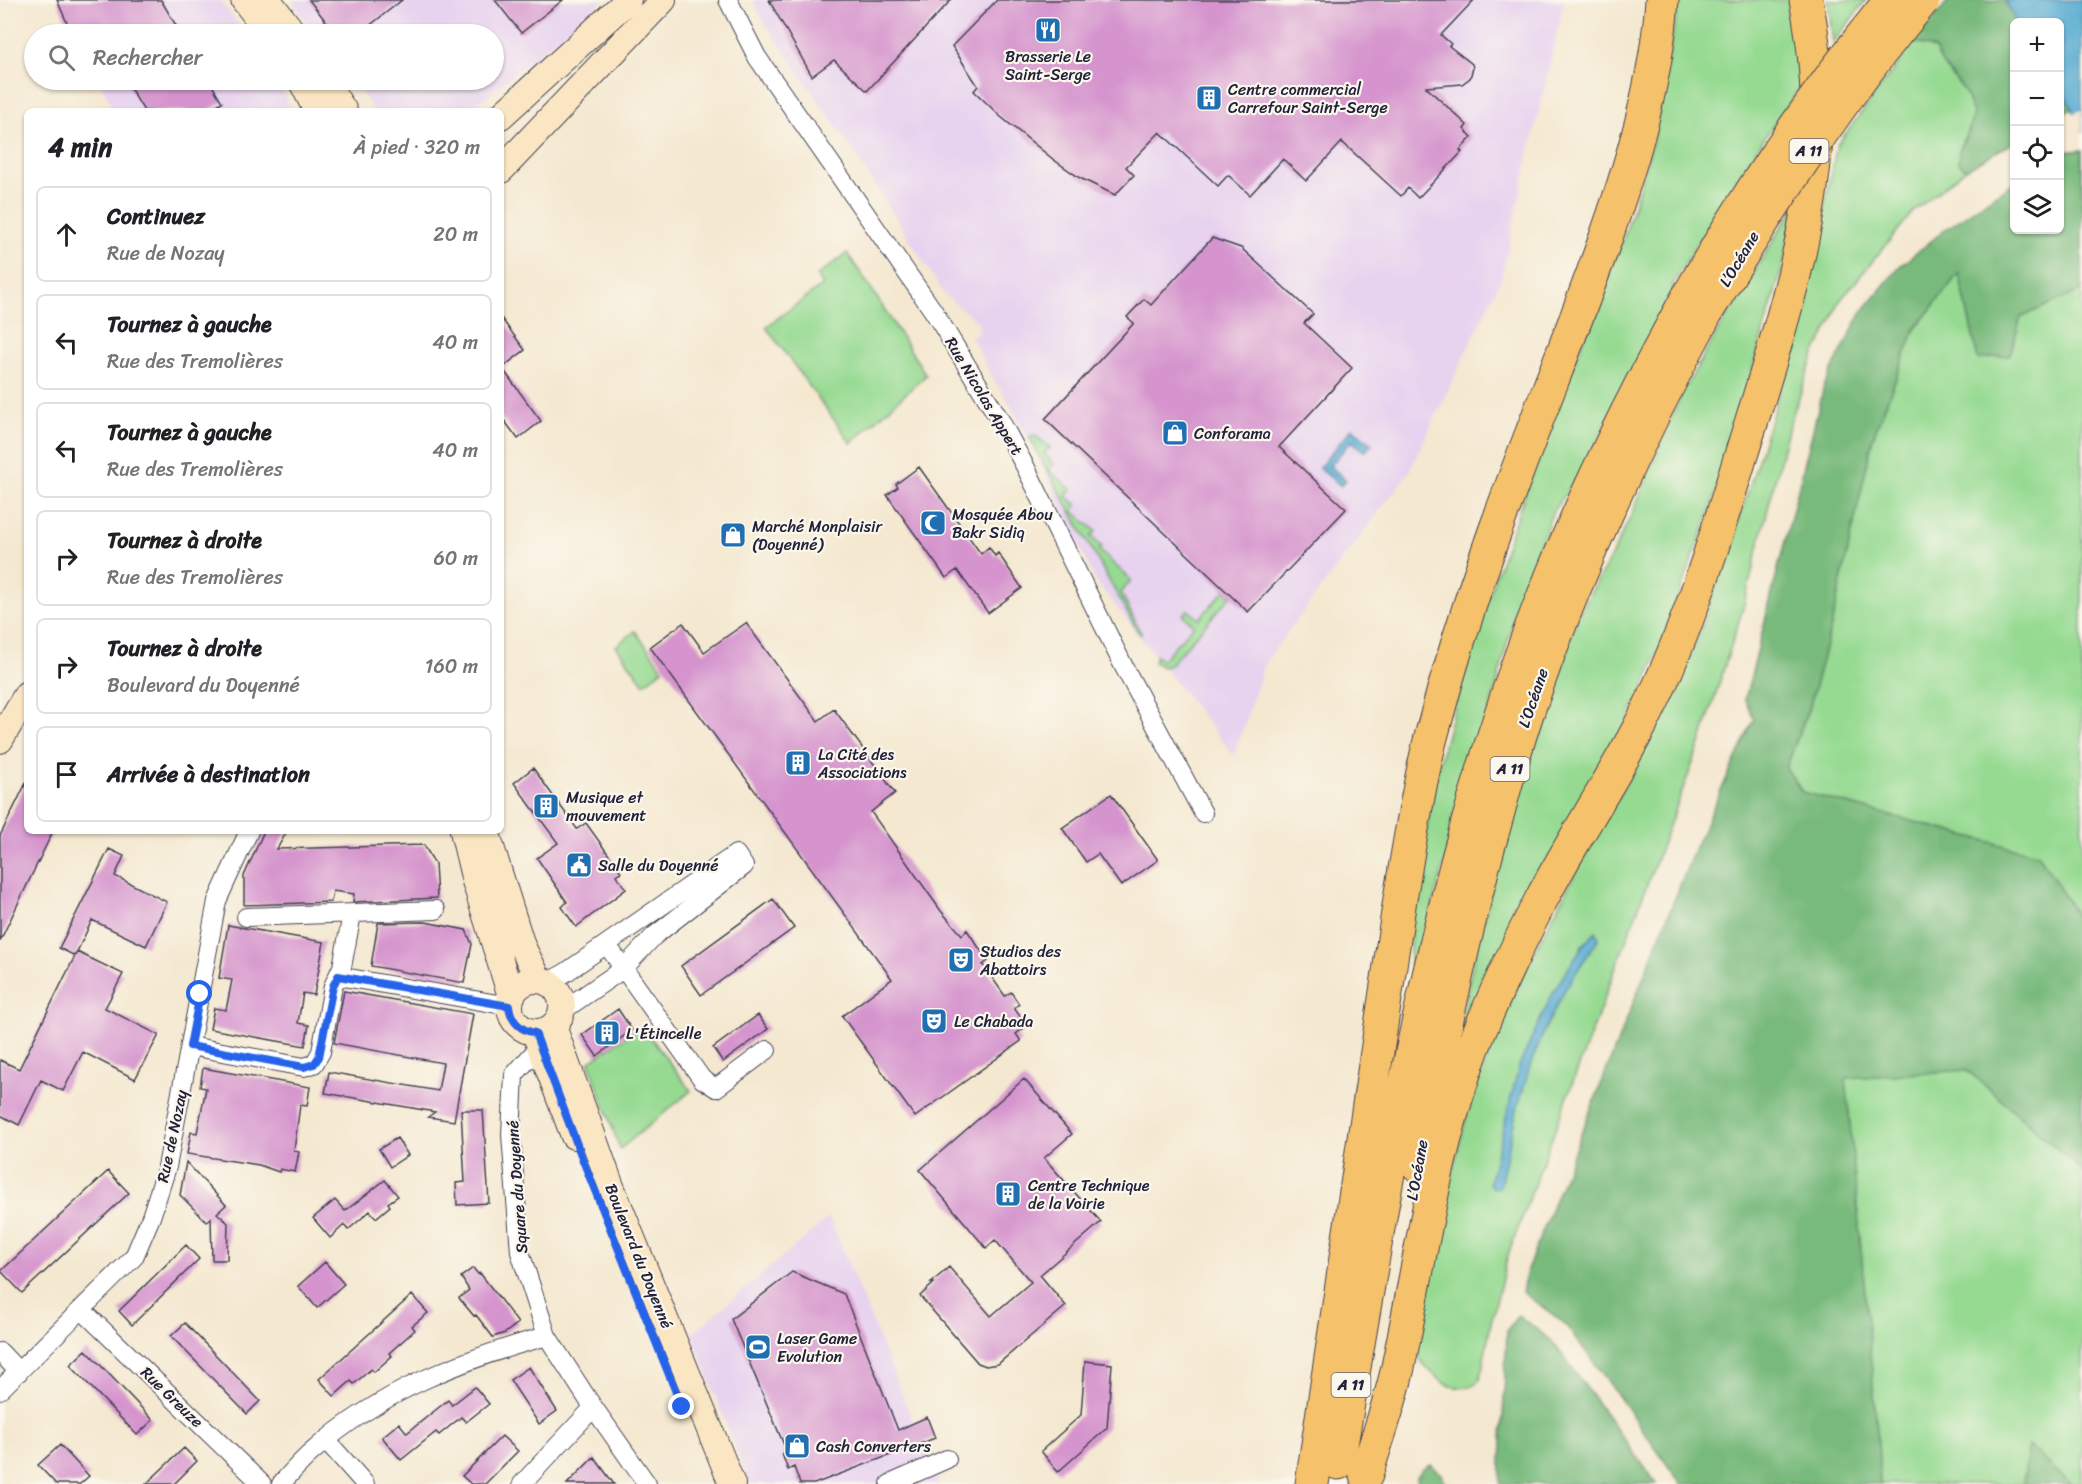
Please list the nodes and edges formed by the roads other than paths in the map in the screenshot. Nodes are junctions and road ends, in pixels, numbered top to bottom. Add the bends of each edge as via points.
1 (244, 0) edge
2 (268, 0) edge
3 (628, 0) edge
4 (663, 0) edge
5 (728, 0) edge
6 (1662, 0) edge
7 (1806, 0) edge
8 (1891, 0) edge
9 (1923, 0) edge
10 (262, 24) edge
11 (286, 24) edge
12 (306, 90) edge
13 (330, 90) edge
14 (315, 108) edge
15 (342, 108) edge
16 (504, 113) edge
17 (504, 167) edge
18 (1698, 304) junction
19 (24, 699) edge
20 (0, 740) edge
21 (1203, 813) dead end
22 (248, 834) edge
23 (464, 834) edge
24 (487, 834) edge
25 (669, 900) junction
26 (436, 910) dead end
27 (352, 914) junction
28 (681, 915) junction
29 (246, 917) dead end
30 (607, 945) junction
31 (623, 969) junction
32 (338, 976) junction
33 (544, 981) junction
34 (510, 1001) junction
35 (548, 1029) junction
36 (190, 1046) junction
37 (767, 1050) dead end
38 (1407, 1270) junction
39 (82, 1310) junction
40 (547, 1336) junction
41 (0, 1352) edge
42 (19, 1372) junction
43 (0, 1390) edge
44 (593, 1408) junction
45 (326, 1440) junction
46 (947, 1459) dead end
47 (1366, 1479) edge
48 (262, 1484) edge
49 (281, 1484) edge
50 (365, 1484) edge
51 (522, 1484) edge
52 (647, 1484) edge
53 (715, 1484) edge
54 (732, 1484) edge
55 (890, 1484) edge
56 (1312, 1484) edge
57 (1335, 1484) edge

1 - 10 main road
2 - 11 main road
3 - 16 main road
4 - 17 main road
5 - 21 street, Rue Nicolas Appert via 757,57 934,312 1000,420 1124,667
6 - 56 highway via 1652,77 1634,149 1576,319 1494,534 1430,742 1402,888
7 - 38 highway via 1817,116 1804,227 1785,310 1741,457 1698,592 1662,680 1541,900 1477,1038
8 - 18 highway, L’Océane / A 11, bridge via 1828,81 1745,201
9 - 18 highway, L’Océane / A 11, bridge via 1820,135 1742,252
12 - 14 main road
13 - 15 main road
18 - 38 highway, L’Océane / A 11 via 1563,613 1529,706 1463,944 1429,1101
18 - 57 highway, L’Océane / A 11 via 1620,424 1587,493 1531,630 1481,779 1425,992 1386,1178
19 - 20 main road
22 - 36 street, Rue de Nozay via 217,901
23 - 34 main road
24 - 33 main road, Boulevard du Doyenné via 522,946
25 - 28 street
25 - 28 street, Square du Doyenné via 736,854 744,866
25 - 30 street
26 - 27 street
27 - 29 street
27 - 32 street
28 - 31 street, Square du Doyenné via 654,936
30 - 31 street
30 - 33 street via 565,974
31 - 35 street, Square du Doyenné
31 - 37 street via 702,1079 716,1088
32 - 34 street
32 - 36 street via 321,1052 314,1064 304,1067
33 - 34 main road via 520,985
33 - 35 main road, Boulevard du Doyenné via 560,994
34 - 35 main road via 514,1021 520,1027
35 - 40 street, Square du Doyenné via 514,1075 511,1135 520,1252
35 - 53 main road, Boulevard du Doyenné via 589,1174
35 - 54 main road, Boulevard du Doyenné
36 - 39 street, Rue de Nozay via 167,1167 151,1217 134,1257
38 - 47 highway
39 - 42 street, Rue de Nozay
39 - 48 street, Rue Greuze
40 - 44 street, Square du Doyenné
40 - 45 street via 462,1363 402,1391
41 - 42 street
42 - 43 street, Rue de Nozay
44 - 51 street
44 - 52 street, Square du Doyenné
45 - 49 street
45 - 50 street
46 - 55 street

